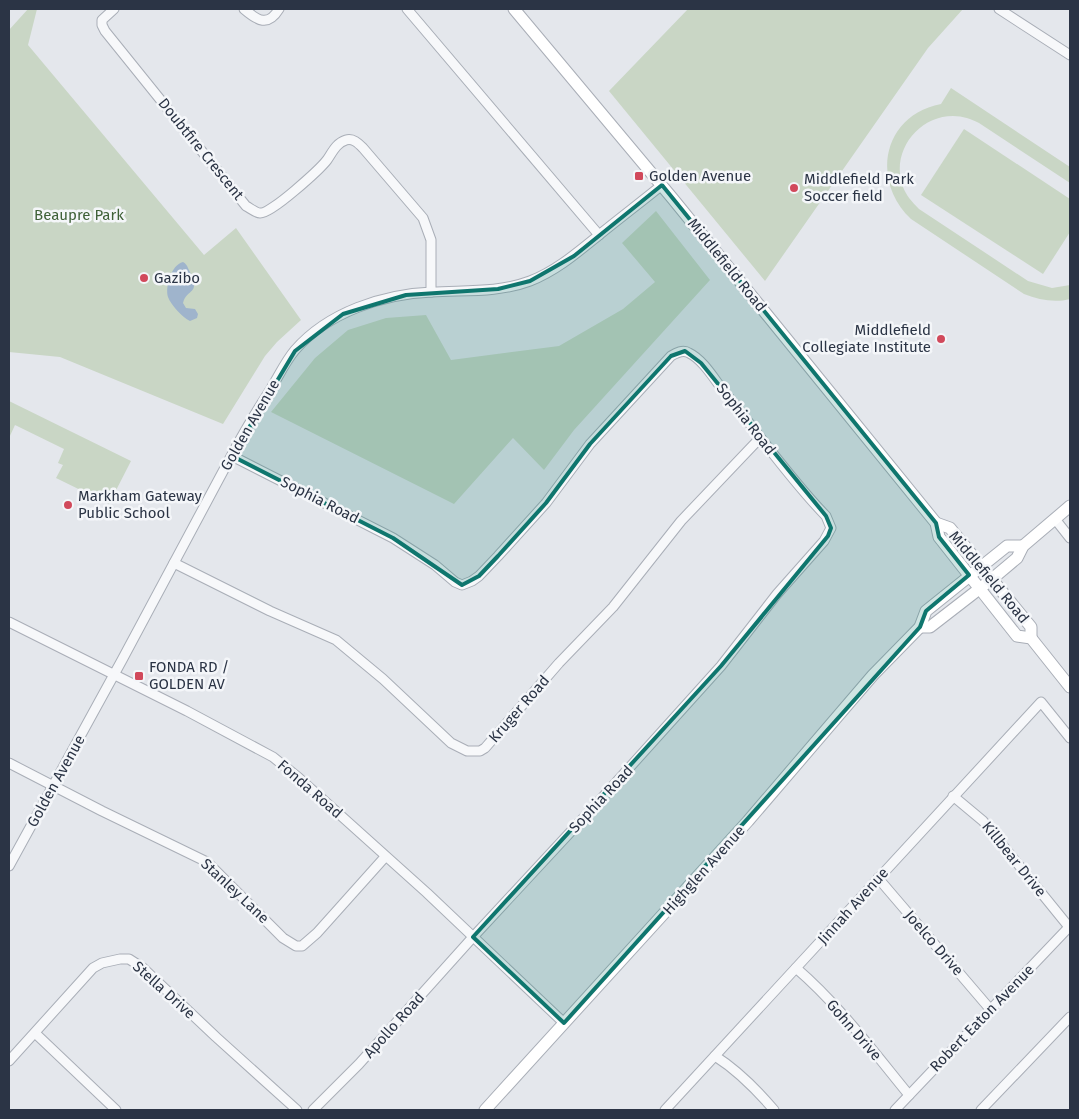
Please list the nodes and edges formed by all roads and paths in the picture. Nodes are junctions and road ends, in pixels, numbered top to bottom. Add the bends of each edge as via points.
1 (114, 9) edge
2 (244, 9) edge
3 (279, 9) edge
4 (407, 9) edge
5 (514, 9) edge
6 (999, 9) edge
7 (1070, 55) edge
8 (662, 185) junction
9 (599, 235) junction
10 (431, 292) junction
11 (760, 438) junction
12 (232, 456) junction
13 (1070, 506) edge
14 (1055, 519) junction
15 (936, 524) junction
16 (1070, 538) edge
17 (1023, 546) junction
18 (174, 563) junction
19 (981, 565) junction
20 (969, 575) junction
21 (992, 579) junction
22 (980, 589) junction
23 (9, 622) edge
24 (920, 627) junction
25 (1030, 638) junction
26 (114, 675) junction
27 (1070, 688) edge
28 (1070, 738) edge
29 (9, 763) edge
30 (54, 786) junction
31 (953, 796) junction
32 (385, 857) junction
33 (9, 866) edge
34 (878, 878) junction
35 (1070, 927) edge
36 (473, 937) junction
37 (796, 968) junction
38 (990, 1008) junction
39 (1070, 1017) edge
40 (564, 1023) junction
41 (35, 1033) junction
42 (715, 1056) junction
43 (9, 1061) edge
44 (909, 1095) junction
45 (116, 1110) edge
46 (298, 1110) edge
47 (313, 1110) edge
48 (485, 1110) edge
49 (665, 1110) edge
50 (774, 1110) edge
51 (895, 1110) edge
52 (981, 1110) edge

1 - 10 street, Doubtfire Crescent via 102,20 105,31 246,206 264,213 317,170 338,144 346,140 352,140 363,148 423,218 431,240
2 - 3 street via 264,22
4 - 9 street
5 - 8 main road, Middlefield Road
6 - 7 street
8 - 9 street, Golden Avenue
8 - 15 main road, Middlefield Road
9 - 10 street, Golden Avenue via 574,256 530,281 498,289
10 - 12 street, Golden Avenue via 368,304 343,314 313,333 287,362
11 - 12 street, Sophia Road via 701,363 689,352 677,352 590,444 546,504 479,576 462,585 393,538
11 - 18 street, Kruger Road via 681,521 613,607 480,751 467,752 451,743 336,640
11 - 36 street, Sophia Road via 826,516 831,528 828,536 777,594 722,666
12 - 18 street, Golden Avenue
13 - 14 main road, Highglen Avenue
14 - 16 street
14 - 17 main road, Highglen Avenue
15 - 19 main road, Middlefield Road via 950,528
15 - 20 main road, Middlefield Road via 939,537
17 - 19 main road, Highglen Avenue via 1007,546
17 - 21 main road, Highglen Avenue via 1017,558
18 - 26 street, Golden Avenue
19 - 20 main road, Highglen Avenue
19 - 21 main road, Middlefield Road
20 - 22 main road, Middlefield Road
20 - 24 main road, Highglen Avenue via 926,611
21 - 22 main road, Highglen Avenue
21 - 25 main road, Middlefield Road via 1031,627
22 - 24 main road, Highglen Avenue via 930,626
22 - 25 main road, Middlefield Road via 1016,636
23 - 26 street, Fonda Road
24 - 40 main road, Highglen Avenue via 873,675 748,821
25 - 27 main road, Middlefield Road
26 - 30 street, Golden Avenue
26 - 32 street, Fonda Road via 273,757
28 - 31 street, Jinnah Avenue via 1041,702
29 - 30 street
30 - 32 street, Stanley Lane via 207,862 283,938 296,946 302,946 317,934
30 - 33 street, Golden Avenue
31 - 34 street, Jinnah Avenue
31 - 35 street, Killbear Drive via 983,821
32 - 36 street, Fonda Road
34 - 37 street, Jinnah Avenue
34 - 38 street, Joelco Drive
35 - 38 street, Robert Eaton Avenue
36 - 40 street, Fonda Road
36 - 47 street, Apollo Road via 359,1064
37 - 42 street, Jinnah Avenue
37 - 44 street, Gohn Drive via 848,1020
38 - 44 street, Robert Eaton Avenue
39 - 52 street
40 - 48 main road, Highglen Avenue
41 - 43 street, Stella Drive
41 - 45 street
41 - 46 street, Stella Drive via 93,968 111,960 129,959 143,968
42 - 49 street, Jinnah Avenue
42 - 50 street
44 - 51 street, Robert Eaton Avenue

